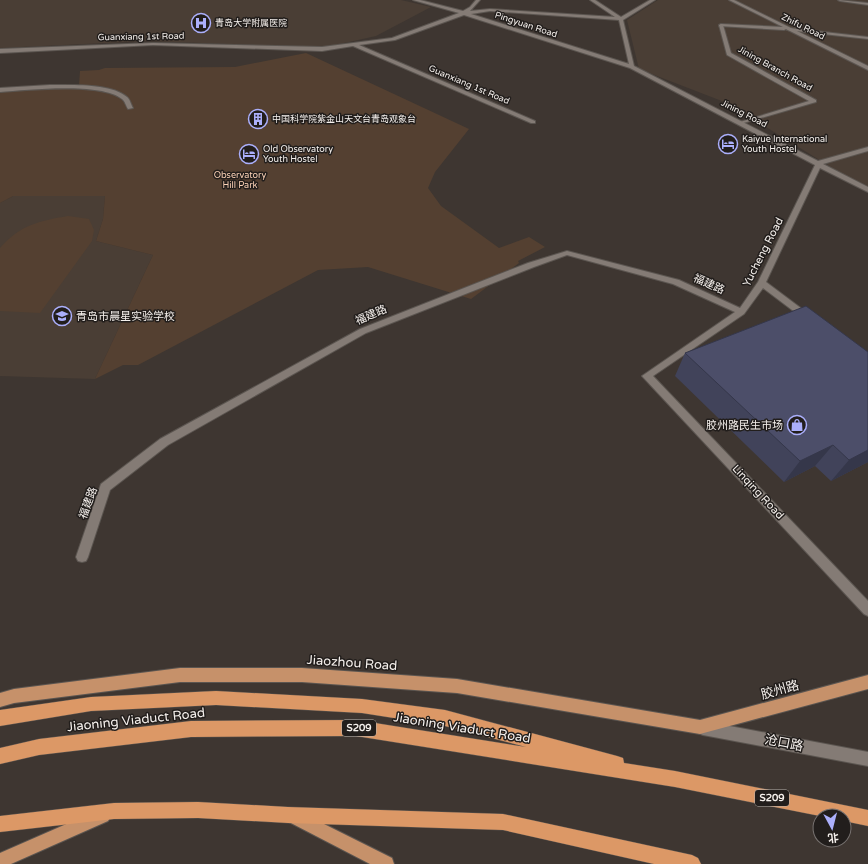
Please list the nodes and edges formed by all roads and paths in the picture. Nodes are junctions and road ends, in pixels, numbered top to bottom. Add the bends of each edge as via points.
1 (414, 0) edge
2 (478, 0) edge
3 (592, 0) edge
4 (652, 0) edge
5 (731, 0) edge
6 (840, 0) edge
7 (868, 4) edge
8 (464, 13) junction
9 (621, 19) junction
10 (789, 29) junction
11 (868, 38) edge
12 (354, 45) junction
13 (0, 51) edge
14 (632, 67) junction
15 (868, 68) edge
16 (0, 90) edge
17 (130, 108) dead end
18 (533, 122) dead end
19 (742, 123) junction
20 (868, 148) edge
21 (819, 163) junction
22 (868, 190) edge
23 (762, 283) junction
24 (741, 312) junction
25 (812, 321) edge
26 (647, 376) joint
27 (82, 557) dead end
28 (868, 610) edge
29 (868, 682) edge
30 (0, 700) edge
31 (0, 718) edge
32 (700, 727) junction
33 (0, 756) edge
34 (868, 759) edge
35 (675, 779) junction
36 (114, 811) junction
37 (288, 815) junction
38 (868, 818) edge
39 (0, 824) edge
40 (0, 861) edge
41 (386, 864) edge
42 (692, 864) edge

1 - 8 street, Pingyuan Road
2 - 8 street
3 - 9 street
4 - 9 street
5 - 10 street, Zhifu Road
6 - 7 street
8 - 9 street via 490,10
8 - 12 street, Guanxiang 1st Road via 393,39
8 - 14 street, Pingyuan Road
9 - 14 street
10 - 11 street
10 - 15 street, Zhifu Road
10 - 19 street, Jining Branch Road via 721,25 729,54 814,102
12 - 13 street, Guanxiang 1st Road via 322,49 153,44
12 - 18 street, Guanxiang 1st Road
14 - 19 street, Jining Road
16 - 17 street via 79,86 107,89 127,99
19 - 21 street, Jining Road
20 - 21 street
21 - 22 street, Jining Road
21 - 23 street, Yucheng Road
23 - 24 street, Yucheng Road
23 - 25 street
24 - 26 street, Yucheng Road
24 - 27 street, 福建路 via 676,282 567,254 531,265 363,331 164,442 106,487
26 - 28 street, Linqing Road
29 - 32 main road, 胶州路
30 - 32 main road, Jiaozhou Road via 14,696 180,675 302,675 457,686
31 - 35 highway via 91,704 216,698 362,706 445,718
32 - 34 street, 沧口路
33 - 35 highway, Jiaoning Viaduct Road / S209 via 39,747 192,729 356,728
35 - 38 highway, Jiaoning Viaduct Road / S209
36 - 37 highway via 198,810
36 - 39 highway
36 - 40 main road
37 - 41 main road
37 - 42 highway via 503,822

